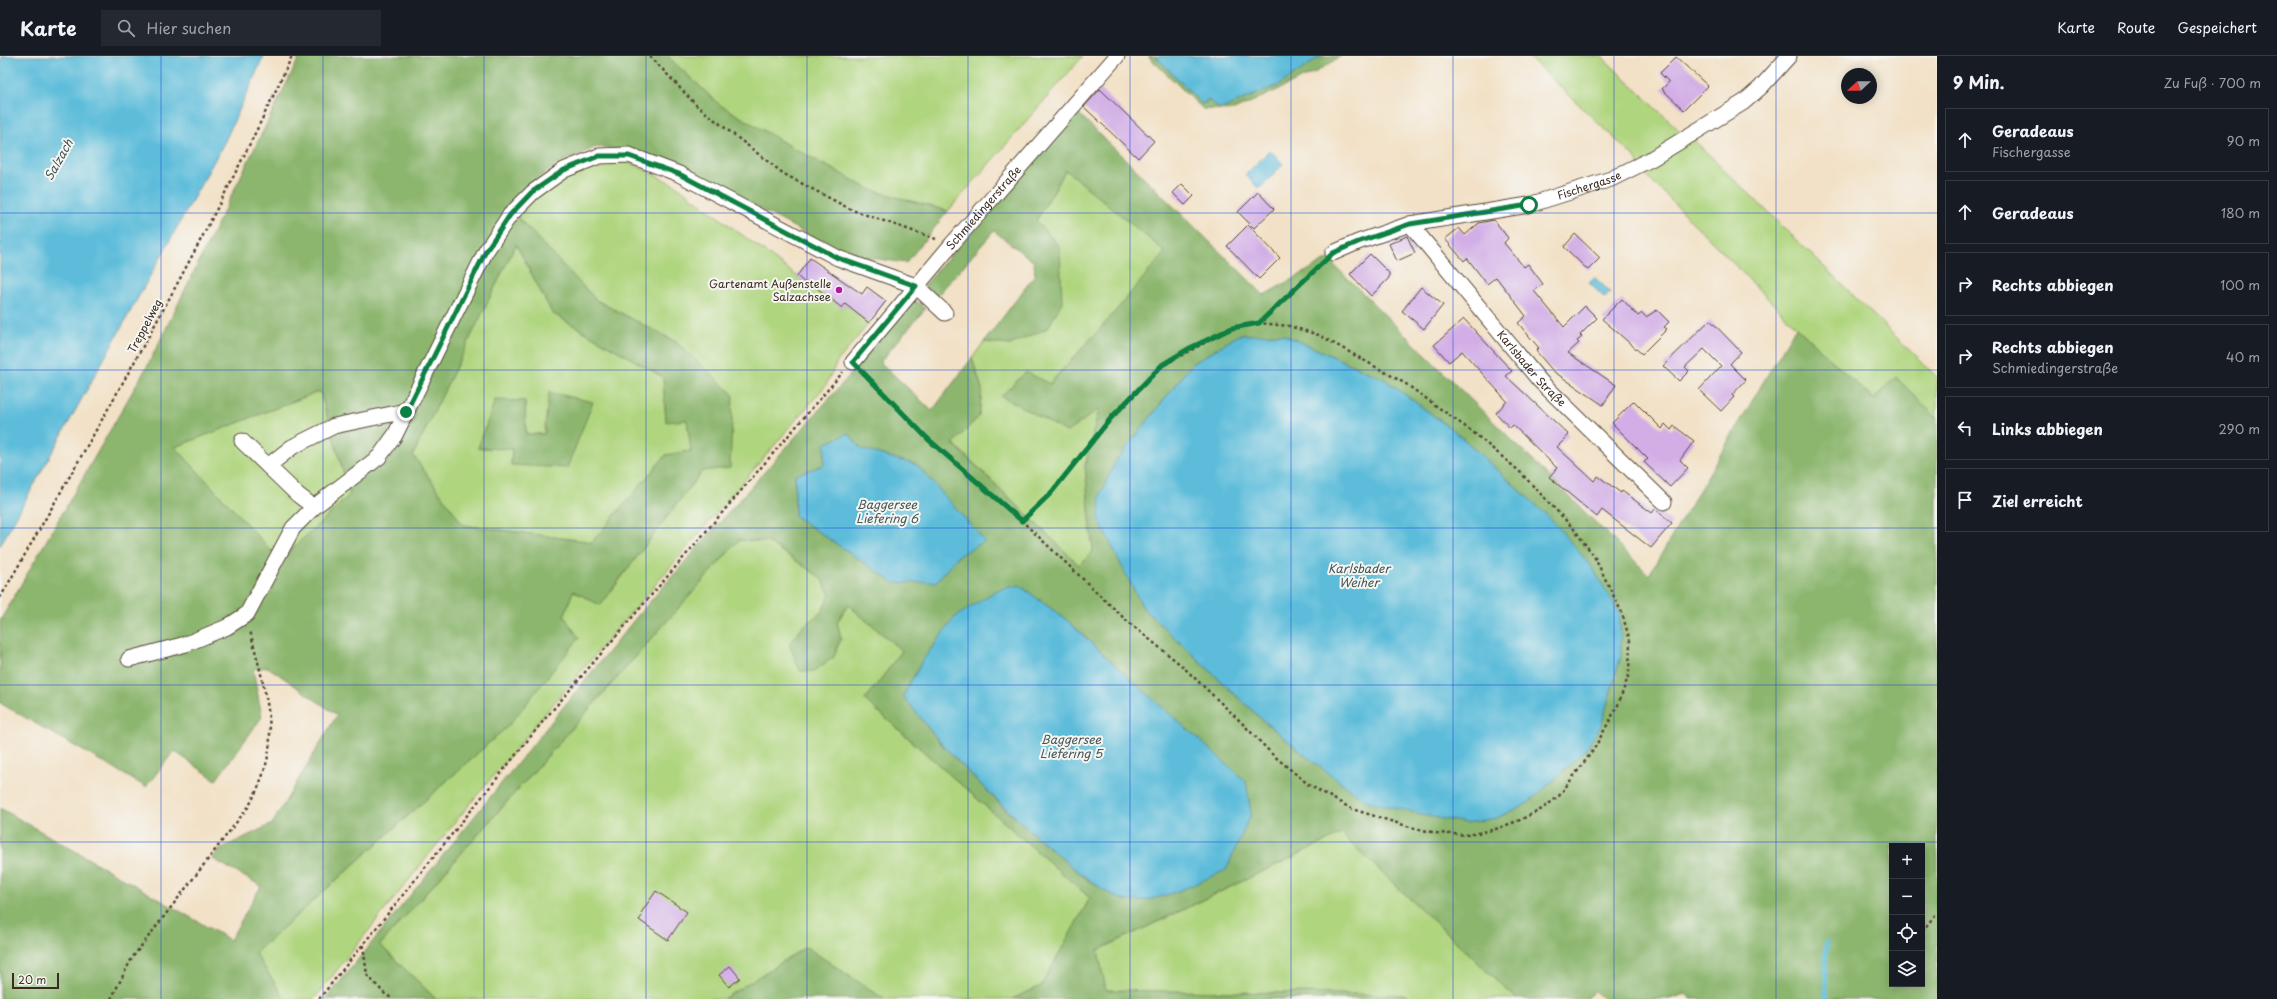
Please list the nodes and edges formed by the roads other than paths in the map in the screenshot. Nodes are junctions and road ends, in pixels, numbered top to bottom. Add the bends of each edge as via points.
1 (1117, 56) edge
2 (1789, 56) edge
3 (1410, 224) junction
4 (1333, 253) road end
5 (916, 286) junction
6 (945, 314) dead end
7 (853, 362) road end
8 (406, 412) junction
9 (242, 441) dead end
10 (268, 466) junction
11 (1664, 502) dead end
12 (314, 507) junction
13 (129, 659) dead end

1 - 5 street, Schmiedingerstraße
2 - 3 street, Fischergasse via 1744,102 1651,159 1611,179 1529,205
3 - 4 street, Fischergasse
3 - 11 street, Karlsbader Straße via 1540,381
5 - 6 street
5 - 7 street, Schmiedingerstraße
5 - 8 street via 838,258 679,174 629,156 599,156 564,170 532,192 510,215 486,251
8 - 10 street via 334,426 292,447
8 - 12 street via 395,436 379,457
9 - 10 street
10 - 12 street
12 - 13 street via 293,528 247,614 227,627 186,644

